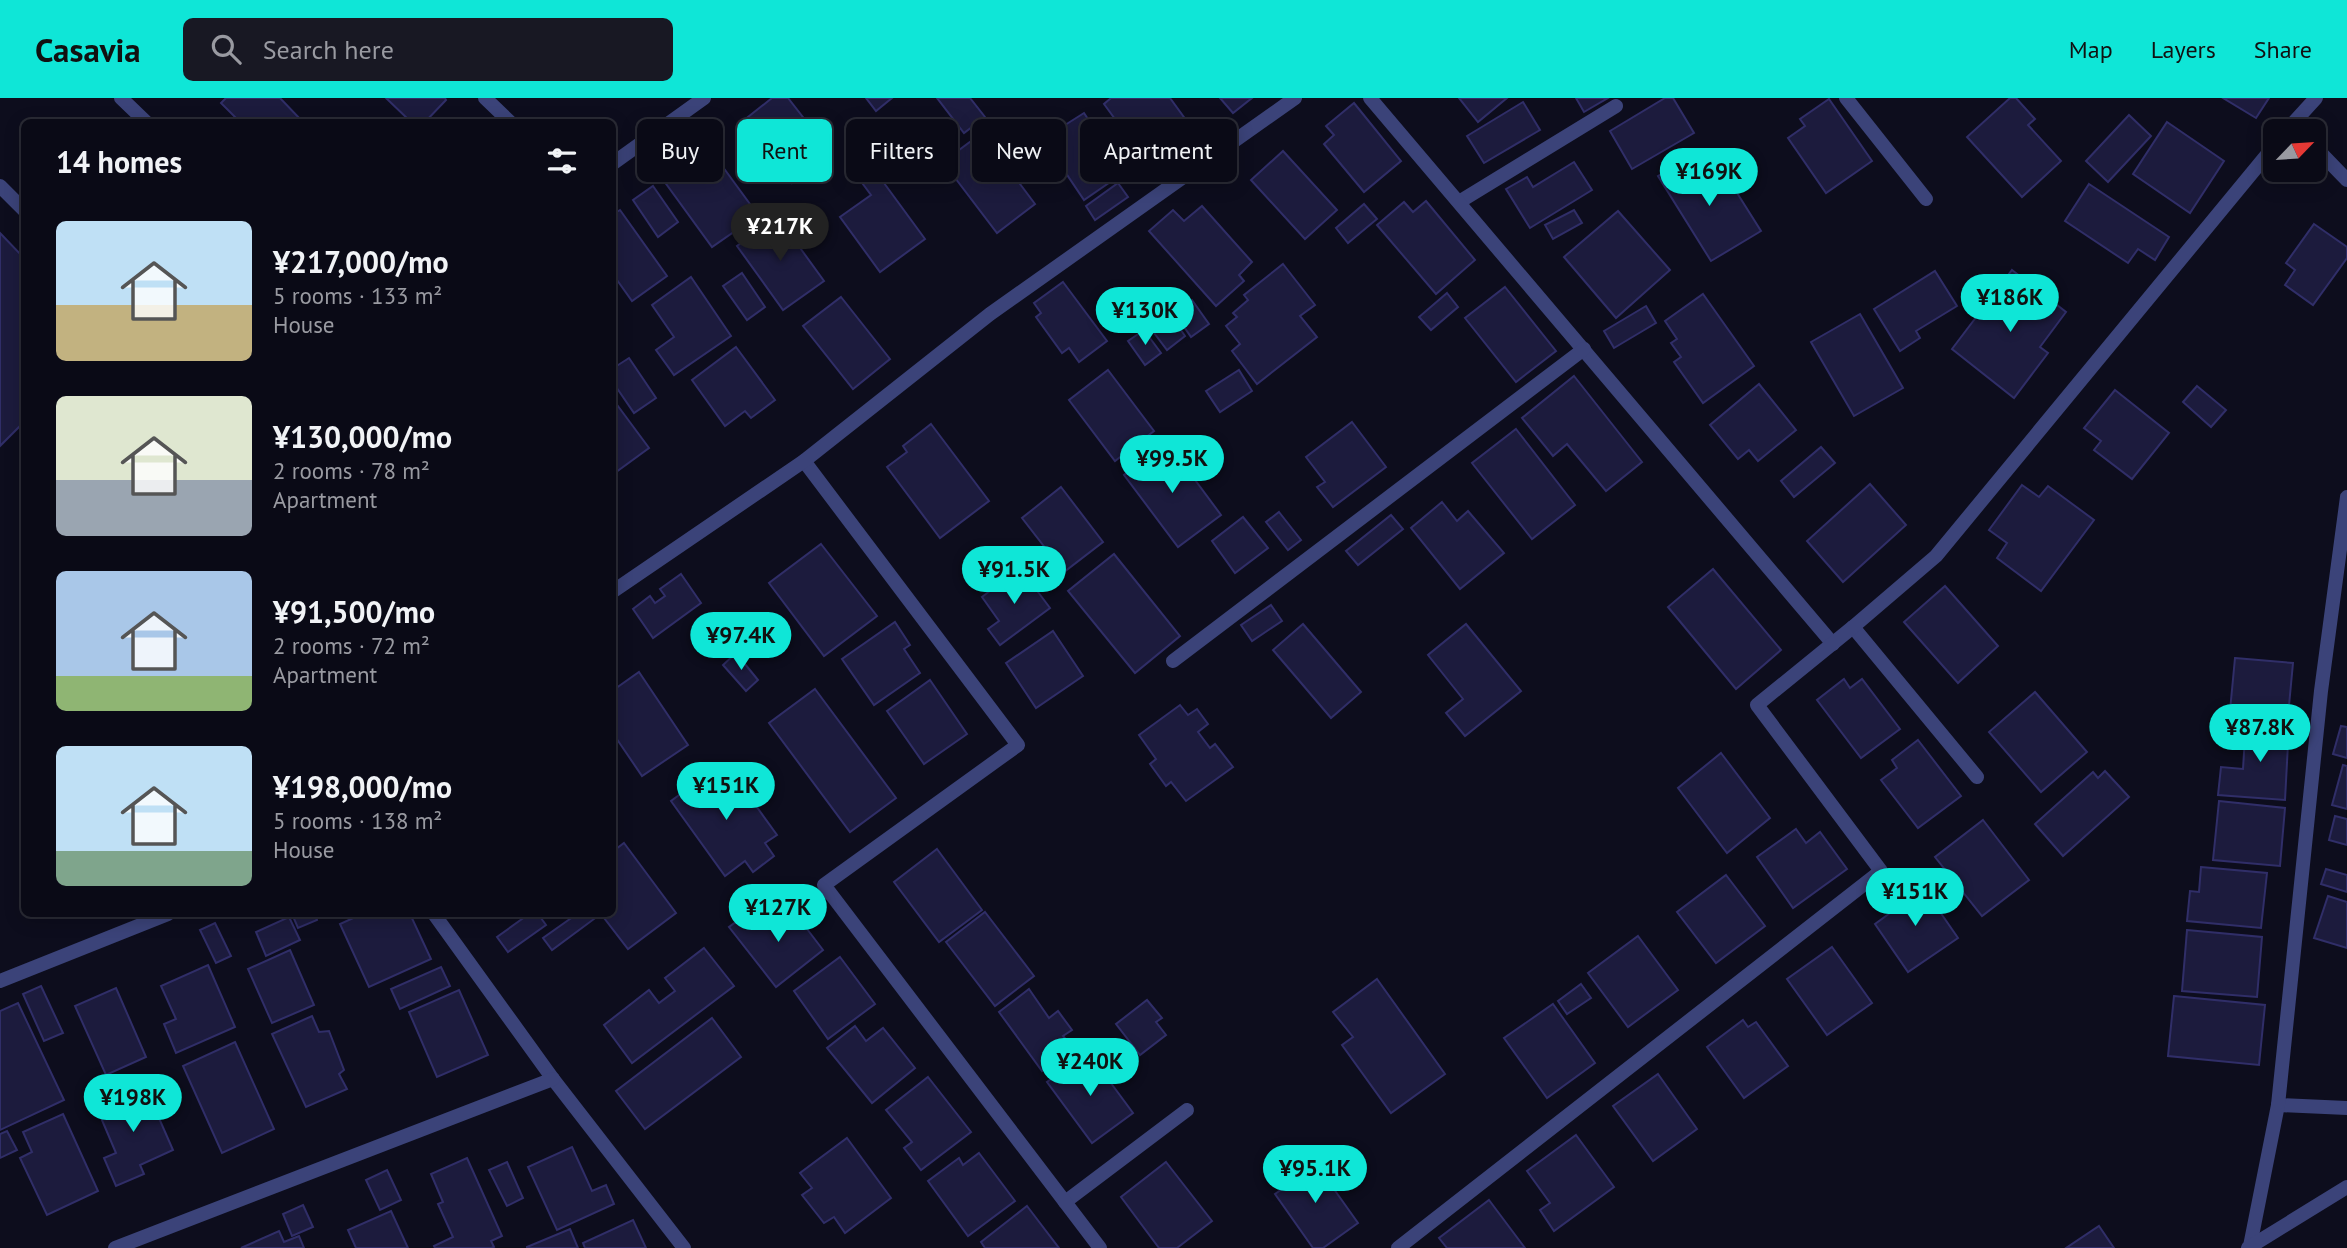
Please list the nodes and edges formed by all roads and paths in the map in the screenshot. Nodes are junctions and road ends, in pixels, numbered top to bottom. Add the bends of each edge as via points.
1 (121, 98) edge
2 (485, 98) edge
3 (704, 98) edge
4 (1295, 98) edge
5 (1370, 98) edge
6 (1846, 98) edge
7 (2316, 98) edge
8 (1616, 106) dead end
9 (143, 119) edge
10 (507, 119) edge
11 (2300, 119) edge
12 (2326, 158) edge
13 (2263, 160) edge
14 (616, 161) edge
15 (2347, 180) edge
16 (0, 186) edge
17 (1926, 199) dead end
18 (1458, 202) junction
19 (21, 207) edge
20 (1584, 349) junction
21 (804, 461) junction
22 (2347, 498) edge
23 (616, 589) edge
24 (1853, 627) junction
25 (1833, 644) junction
26 (1173, 661) dead end
27 (1977, 777) dead end
28 (160, 917) edge
29 (436, 917) edge
30 (0, 981) edge
31 (552, 1079) junction
32 (2278, 1105) junction
33 (2347, 1108) edge
34 (1187, 1110) dead end
35 (2347, 1187) edge
36 (1065, 1202) junction
37 (2249, 1247) edge
38 (115, 1248) edge
39 (684, 1248) edge
40 (1100, 1248) edge
41 (1398, 1248) edge

1 - 9 street
2 - 10 street
3 - 14 street
4 - 21 street via 990,314
5 - 18 street
6 - 17 street
7 - 11 street
8 - 18 street
12 - 15 street
13 - 24 street via 1936,556
16 - 19 street
18 - 20 street
20 - 25 street
20 - 26 street
21 - 23 street
21 - 36 street via 1018,745 824,885
22 - 32 street via 2320,704
24 - 25 street
24 - 27 street
25 - 41 street via 1757,705 1881,871
28 - 30 street
29 - 31 street
31 - 38 street
31 - 39 street
32 - 33 street
32 - 37 street
34 - 36 street
35 - 37 street
36 - 40 street

